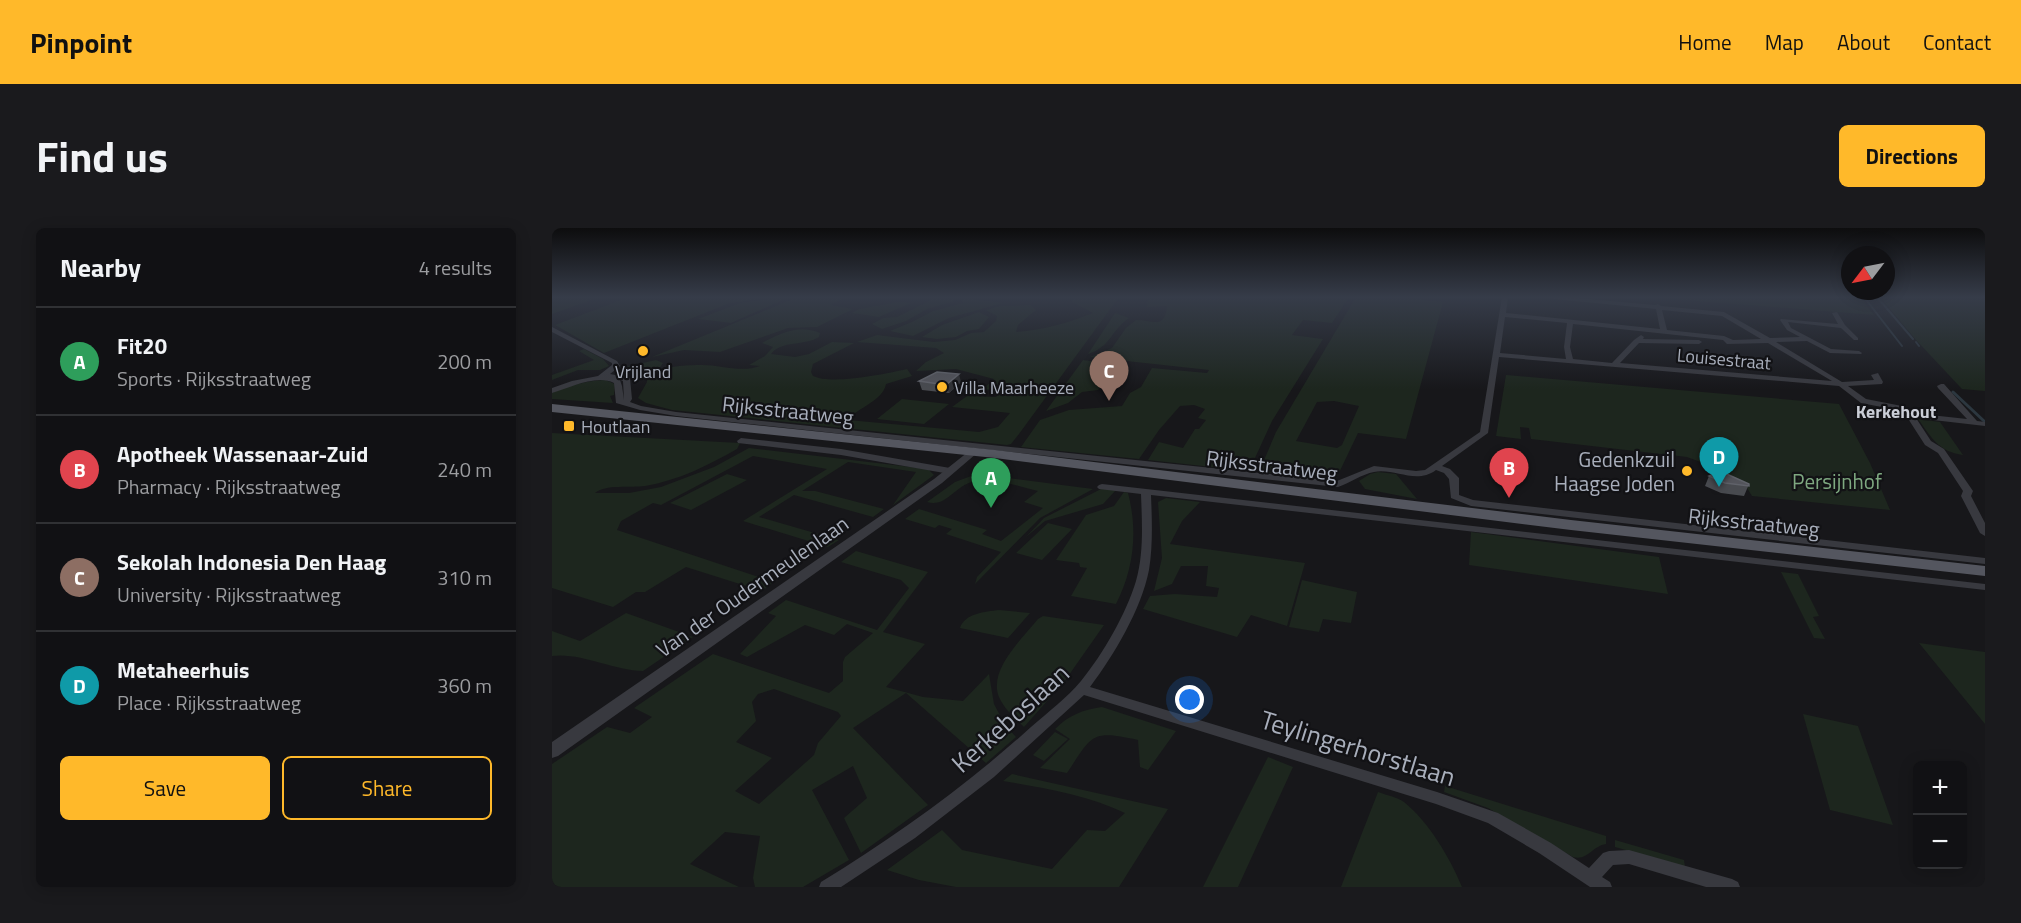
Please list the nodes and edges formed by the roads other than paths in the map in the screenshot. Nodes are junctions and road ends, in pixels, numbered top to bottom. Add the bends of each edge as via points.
1 (1501, 328) edge
2 (1569, 328) edge
3 (1628, 328) edge
4 (1663, 328) edge
5 (1748, 328) edge
6 (1788, 328) edge
7 (1845, 328) edge
8 (552, 329) edge
9 (1647, 330) junction
10 (1664, 332) junction
11 (1809, 339) junction
12 (1856, 339) dead end
13 (1636, 341) junction
14 (1772, 341) junction
15 (1733, 342) junction
16 (1859, 353) dead end
17 (1496, 355) junction
18 (1570, 361) junction
19 (1616, 364) junction
20 (1875, 375) dead end
21 (601, 377) junction
22 (1841, 384) junction
23 (1941, 386) dead end
24 (552, 389) edge
25 (552, 408) edge
26 (1911, 415) junction
27 (552, 418) edge
28 (1975, 423) junction
29 (1985, 424) edge
30 (741, 441) dead end
31 (968, 456) junction
32 (1436, 467) junction
33 (950, 471) junction
34 (1102, 487) dead end
35 (1146, 491) junction
36 (1985, 533) edge
37 (1985, 561) edge
38 (1985, 571) edge
39 (1985, 578) edge
40 (1985, 587) edge
41 (1081, 689) junction
42 (552, 751) edge
43 (1598, 882) edge
44 (827, 887) edge
45 (1732, 887) edge

1 - 17 street
2 - 18 street
3 - 9 street
4 - 10 street
5 - 14 street
6 - 11 street
7 - 12 street
8 - 21 street via 615,362 616,366
9 - 10 street
9 - 13 street
10 - 15 street
11 - 14 street
11 - 16 street via 1830,351
13 - 15 street
13 - 19 street
14 - 15 street
14 - 22 street
17 - 18 street, Louisestraat
17 - 32 street via 1484,434
18 - 19 street, Louisestraat
19 - 22 street, Louisestraat
20 - 22 street, Louisestraat via 1879,382
21 - 24 street
21 - 32 street, Rijksstraatweg via 618,384 619,401 676,414 1334,484 1346,483 1374,470 1416,474
22 - 26 street via 1864,402 1899,408
23 - 28 street
25 - 31 main road, Rijksstraatweg
26 - 28 street
26 - 36 street via 1928,443 1941,451 1968,490 1966,496
27 - 31 main road, Rijksstraatweg
28 - 29 street
30 - 33 street, Rijksstraatweg via 841,452
31 - 33 street, Van der Oudermeulenlaan
31 - 38 main road, Rijksstraatweg
31 - 39 main road, Rijksstraatweg
32 - 37 street, Rijksstraatweg via 1455,478 1454,496 1471,503
33 - 42 street, Van der Oudermeulenlaan
34 - 35 street
35 - 40 street
35 - 41 street, Kerkeboslaan via 1148,544 1140,583 1121,625
41 - 43 street, Teylingerhorstlaan via 1493,818
41 - 44 street, Kerkeboslaan via 993,770 879,855
43 - 45 street via 1609,858 1629,857

